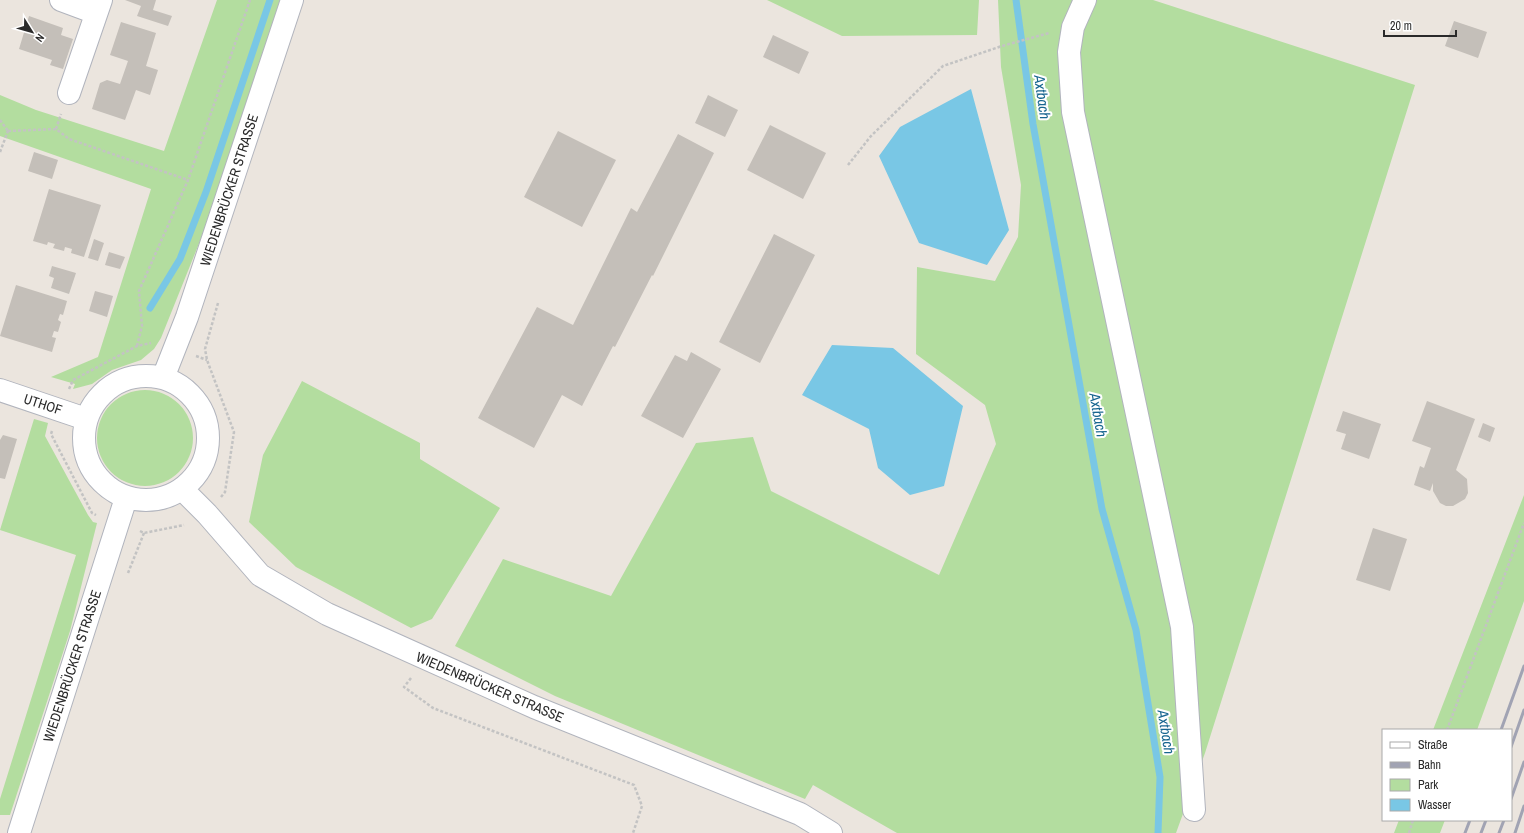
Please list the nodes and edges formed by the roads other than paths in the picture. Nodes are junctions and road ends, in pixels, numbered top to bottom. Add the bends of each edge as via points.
1 (60, 0) edge
2 (292, 0) edge
3 (1086, 0) edge
4 (99, 6) edge
5 (69, 93) dead end
6 (163, 378) junction
7 (0, 390) edge
8 (86, 419) junction
9 (182, 489) junction
10 (126, 498) junction
11 (1194, 810) dead end
12 (19, 833) edge
13 (832, 833) edge

1 - 4 street
2 - 6 street, WIEDENBRÜCKER STRASSE via 187,317
3 - 11 street via 1073,27 1069,52 1073,112 1182,627
4 - 5 street
6 - 8 street via 147,376 123,380 100,396
6 - 9 street via 179,385 194,398 206,422 208,445 200,470
7 - 8 street, UTHOF
8 - 10 street via 83,446 90,466 100,482
9 - 10 street via 171,496 150,501
9 - 13 street, WIEDENBRÜCKER STRASSE via 260,575 327,614 534,707 800,814
10 - 12 street, WIEDENBRÜCKER STRASSE

